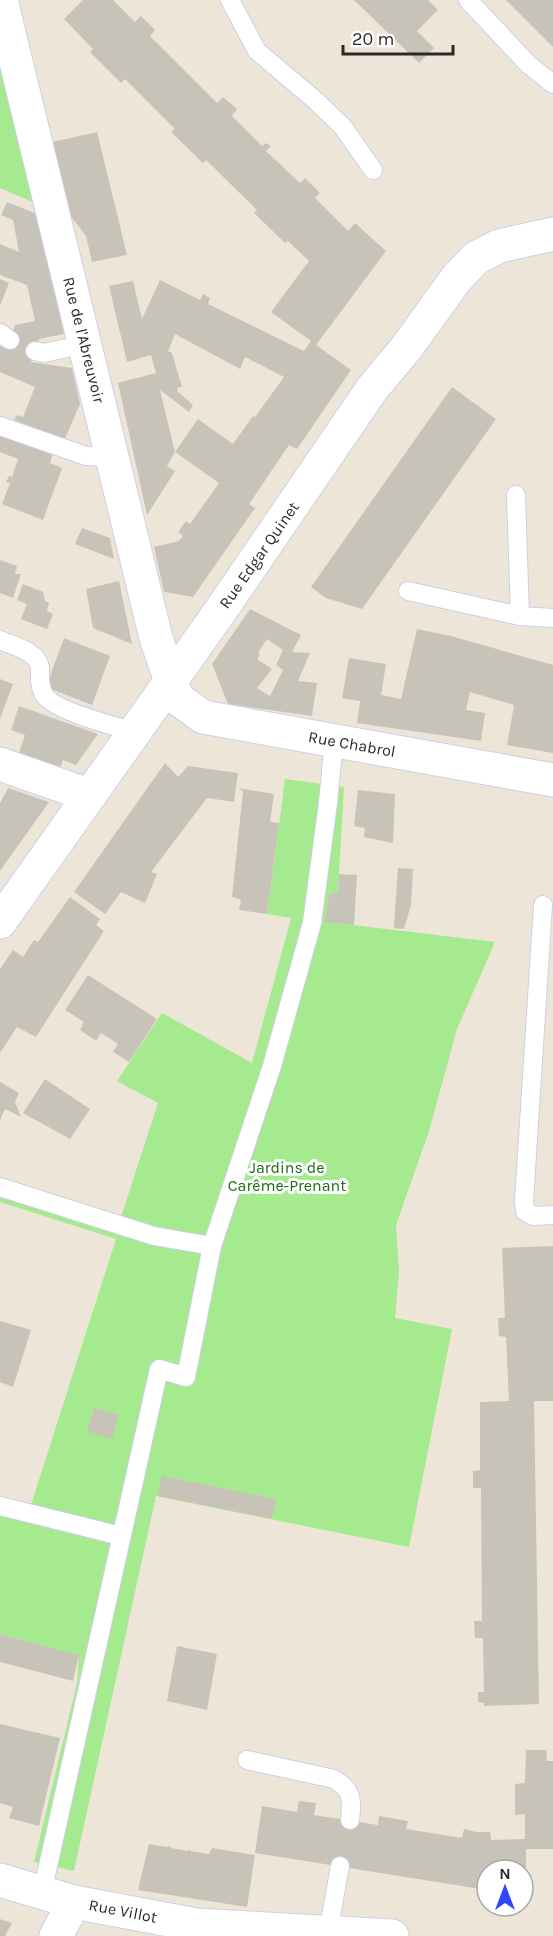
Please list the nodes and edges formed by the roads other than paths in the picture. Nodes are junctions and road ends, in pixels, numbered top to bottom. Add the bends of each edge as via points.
1 (1, 0) edge
2 (230, 0) edge
3 (468, 0) edge
4 (5, 41) edge
5 (553, 84) edge
6 (373, 170) dead end
7 (553, 234) edge
8 (85, 344) junction
9 (35, 351) dead end
10 (0, 426) edge
11 (112, 457) junction
12 (516, 495) dead end
13 (408, 591) dead end
14 (520, 616) junction
15 (553, 618) edge
16 (0, 640) edge
17 (171, 679) junction
18 (133, 731) junction
19 (334, 741) junction
20 (0, 764) edge
21 (553, 780) edge
22 (88, 795) junction
23 (543, 905) dead end
24 (0, 922) edge
25 (0, 1187) edge
26 (553, 1215) edge
27 (212, 1246) junction
28 (0, 1506) edge
29 (122, 1536) junction
30 (247, 1760) dead end
31 (350, 1820) dead end
32 (340, 1866) dead end
33 (0, 1881) edge
34 (42, 1893) junction
35 (74, 1902) junction
36 (328, 1933) junction
37 (56, 1936) edge
38 (392, 1936) edge

1 - 4 street, Rue de l'Abreuvoir
2 - 6 lane via 257,51 343,127
3 - 5 lane via 529,65
4 - 8 street, Rue de l'Abreuvoir
7 - 17 street, Rue Edgar Quinet via 499,246 476,258 456,279 372,389
8 - 9 lane via 44,353
8 - 11 street, Rue de l'Abreuvoir
10 - 11 lane via 86,456
11 - 17 street, Rue de l'Abreuvoir via 156,638
12 - 14 lane
13 - 14 lane
14 - 15 lane
16 - 18 lane via 32,653 40,666 39,679 45,696 64,708
17 - 18 street, Rue Edgar Quinet
17 - 19 street, Rue Chabrol via 177,698 203,717
18 - 22 street, Rue Edgar Quinet
19 - 21 street, Rue Chabrol
19 - 27 lane via 312,923 272,1066
20 - 22 street
22 - 24 street, Rue Edgar Quinet
23 - 26 lane via 524,1201 525,1211 532,1215
25 - 27 lane via 154,1236
27 - 29 lane via 186,1377 159,1369
28 - 29 lane
29 - 34 lane
30 - 31 lane via 334,1779 346,1787 352,1802
32 - 36 lane
33 - 34 street, Rue Villot
34 - 35 street, Rue Villot
35 - 36 street, Rue Villot via 196,1925
35 - 37 street
36 - 38 street, Rue Villot

